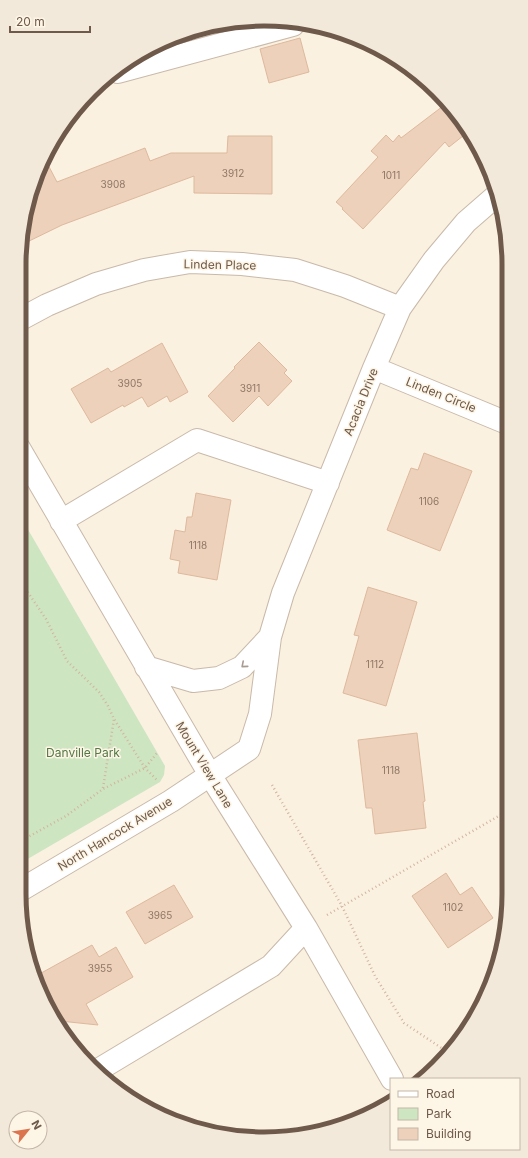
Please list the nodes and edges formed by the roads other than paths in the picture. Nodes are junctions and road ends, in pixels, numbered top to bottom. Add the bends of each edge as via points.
1 (284, 27) edge
2 (127, 70) edge
3 (493, 199) edge
4 (400, 308) junction
5 (26, 316) edge
6 (374, 368) junction
7 (502, 421) edge
8 (26, 460) edge
9 (328, 483) junction
10 (61, 521) junction
11 (270, 637) junction
12 (146, 667) junction
13 (210, 775) junction
14 (26, 887) edge
15 (306, 928) junction
16 (102, 1068) edge
17 (391, 1078) edge

1 - 2 street
3 - 4 street, Acacia Drive via 466,222 434,260
4 - 5 street, Linden Place via 346,286 295,270 190,262 144,270 96,284
4 - 6 street, Acacia Drive
6 - 7 street, Linden Circle
6 - 9 street, Acacia Drive
8 - 10 street, Mount View Lane
9 - 10 street via 197,440
9 - 11 street, Acacia Drive via 283,593
10 - 12 street, Mount View Lane
11 -> 12 street, Acacia Drive via 242,667 219,678 193,681
11 - 13 street, Acacia Drive via 260,714 249,749
12 - 13 street, Mount View Lane
13 - 14 street, North Hancock Avenue
13 - 15 street, Mount View Lane
15 - 16 street via 271,966
15 - 17 street, Mount View Lane

